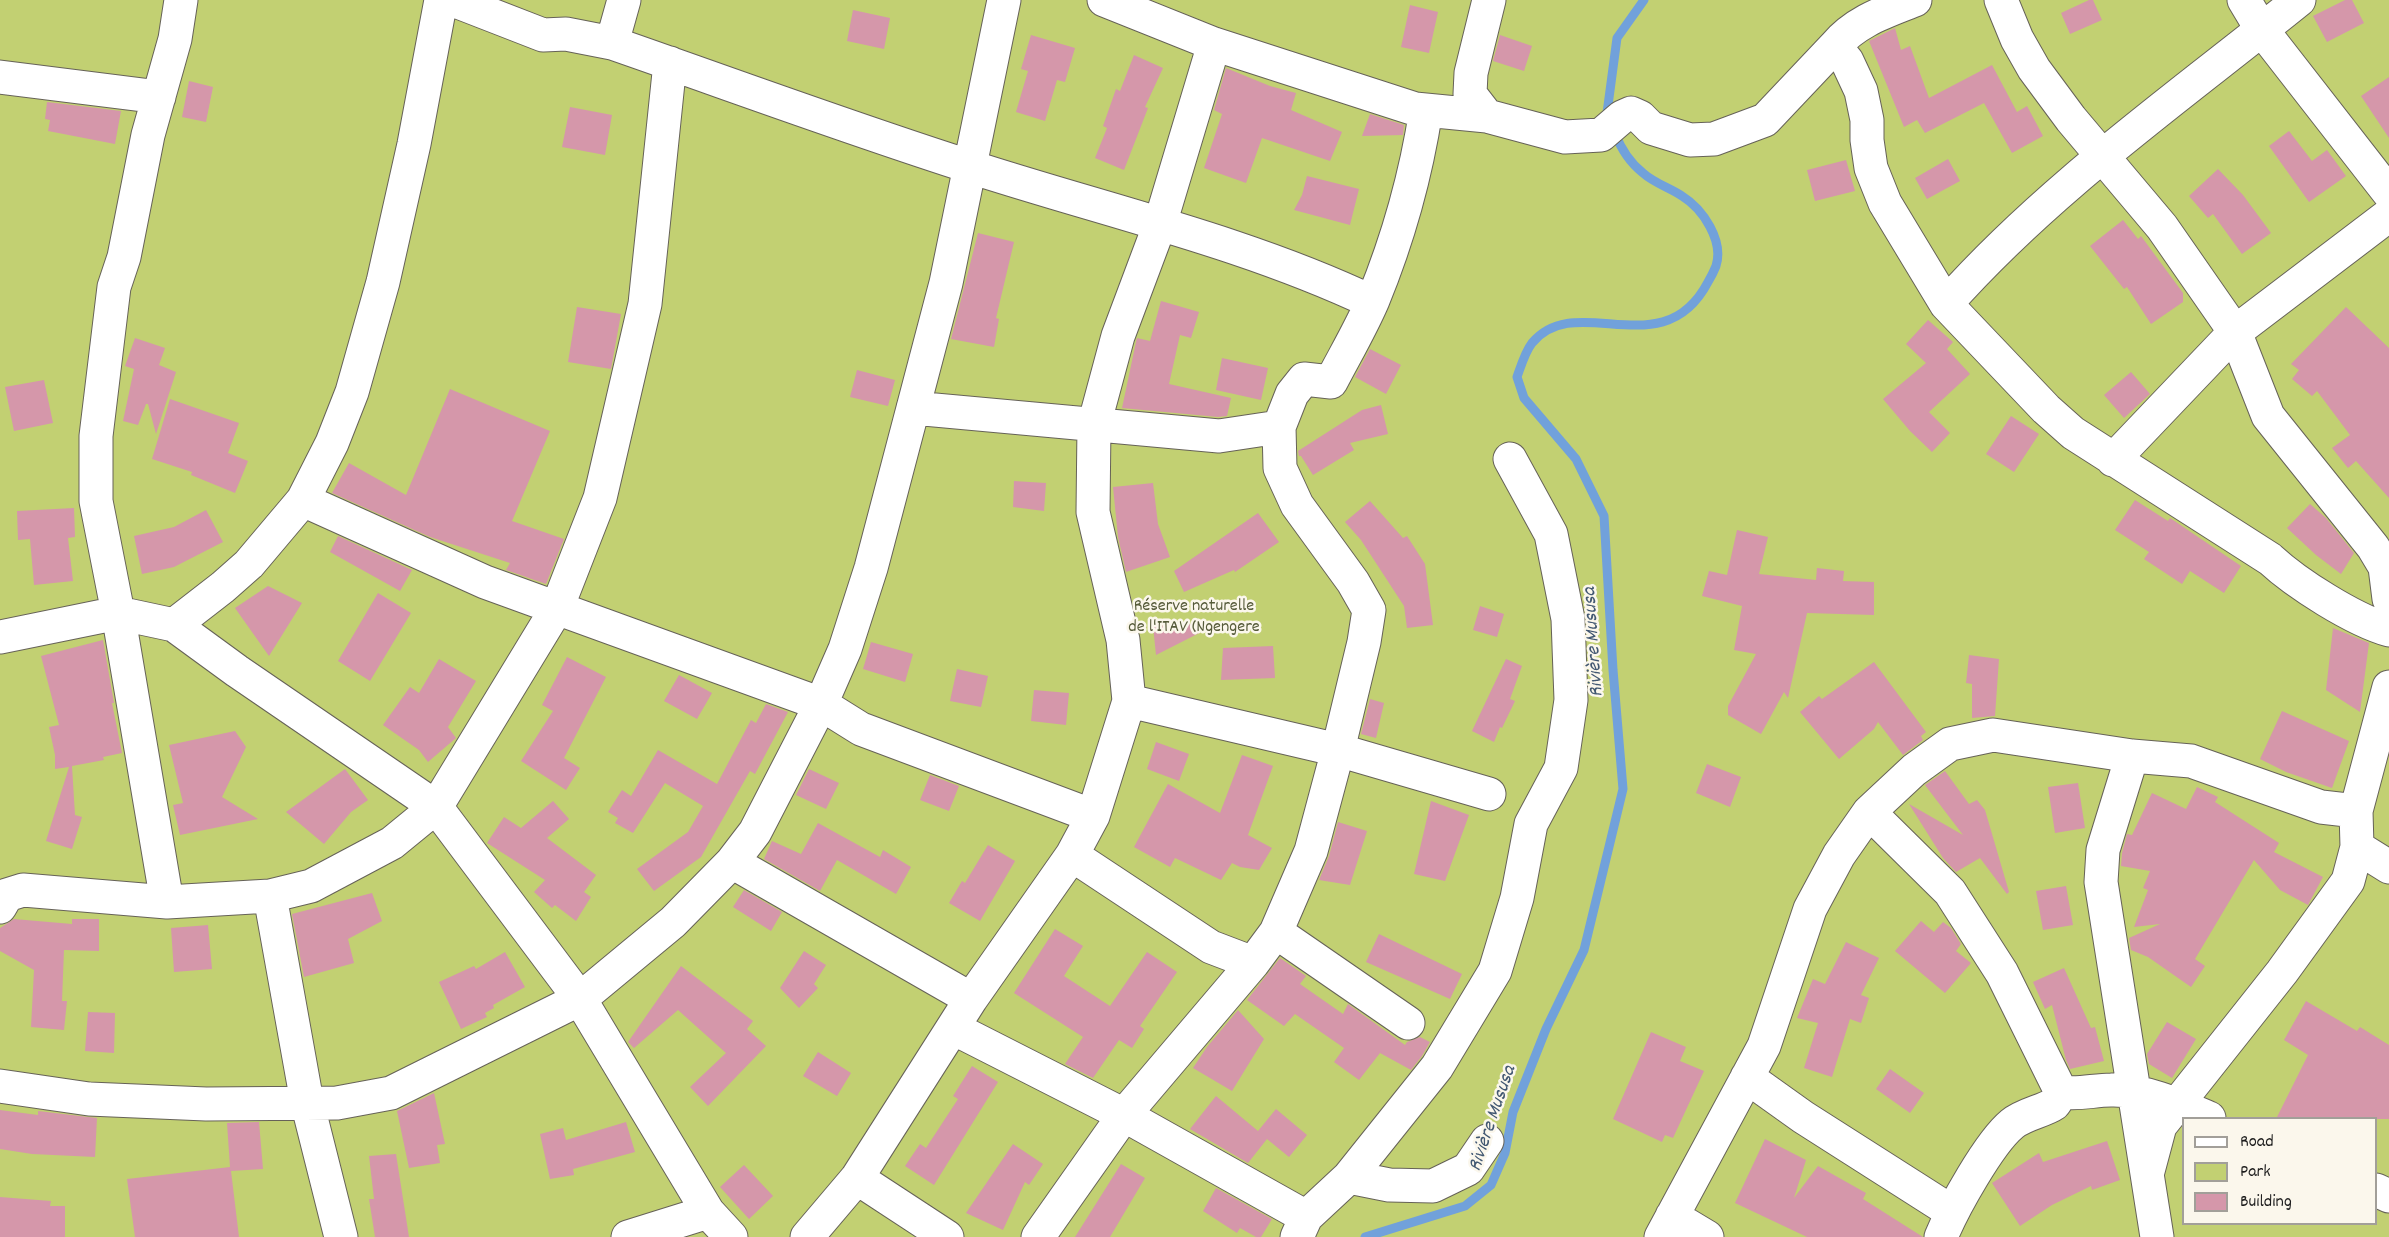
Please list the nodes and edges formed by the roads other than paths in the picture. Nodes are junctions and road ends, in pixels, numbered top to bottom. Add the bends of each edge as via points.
1 (181, 0) edge
2 (441, 0) edge
3 (453, 0) edge
4 (624, 0) edge
5 (1004, 0) edge
6 (1104, 0) edge
7 (1489, 0) edge
8 (1915, 0) edge
9 (2001, 0) edge
10 (2244, 0) edge
11 (2299, 0) edge
12 (2262, 30) junction
13 (612, 43) junction
14 (1214, 44) junction
15 (1835, 46) junction
16 (670, 63) junction
17 (0, 77) edge
18 (159, 97) junction
19 (1426, 110) junction
20 (1486, 116) junction
21 (2103, 156) junction
22 (969, 167) junction
23 (2389, 193) edge
24 (2389, 214) edge
25 (1160, 224) junction
26 (1372, 302) junction
27 (1946, 304) junction
28 (2235, 332) junction
29 (913, 408) junction
30 (1094, 425) junction
31 (1279, 427) junction
32 (1510, 459) dead end
33 (2113, 460) junction
34 (303, 500) junction
35 (2389, 600) edge
36 (557, 608) junction
37 (118, 613) junction
38 (174, 625) junction
39 (2389, 630) edge
40 (0, 637) edge
41 (2389, 687) edge
42 (1129, 701) junction
43 (821, 704) junction
44 (1338, 750) junction
45 (2132, 756) junction
46 (1489, 794) dead end
47 (436, 807) junction
48 (2356, 811) junction
49 (1869, 812) junction
50 (1093, 816) junction
51 (2357, 847) junction
52 (1072, 855) junction
53 (732, 862) junction
54 (2389, 867) edge
55 (270, 896) junction
56 (166, 902) junction
57 (0, 907) edge
58 (1276, 932) junction
59 (1253, 963) junction
60 (580, 999) junction
61 (971, 999) junction
62 (1408, 1023) dead end
63 (953, 1028) junction
64 (1747, 1077) junction
65 (0, 1086) edge
66 (2061, 1092) junction
67 (2136, 1093) junction
68 (307, 1102) junction
69 (2175, 1104) junction
70 (1124, 1115) junction
71 (2204, 1117) edge
72 (1487, 1141) dead end
73 (2148, 1171) junction
74 (1349, 1177) junction
75 (857, 1178) junction
76 (708, 1212) junction
77 (1946, 1224) edge
78 (1301, 1227) edge
79 (1666, 1227) edge
80 (341, 1237) edge
81 (628, 1237) edge
82 (731, 1237) edge
83 (807, 1237) edge
84 (947, 1237) edge
85 (1038, 1237) edge
86 (1707, 1237) edge
87 (2157, 1237) edge

1 - 18 street
2 - 34 street via 414,144 352,392
3 - 13 street via 543,35 566,34
4 - 13 street
5 - 22 street
6 - 14 street
7 - 20 street via 1471,73 1470,94
8 - 15 street via 1847,32
9 - 21 street via 2034,69
10 - 12 street
11 - 12 street
12 - 21 street
12 - 23 street
13 - 16 street
14 - 19 street
14 - 25 street
15 - 20 street via 1765,120 1714,139 1690,140 1651,128 1631,113 1611,126 1565,137
15 - 27 street via 1861,91 1871,168 1885,203
16 - 22 street
16 - 36 street via 645,304 600,498
17 - 18 street
18 - 37 street via 124,257 114,286 96,436 96,501
19 - 20 street
19 - 26 street via 1418,159
21 - 27 street via 1993,253
21 - 28 street via 2162,227
22 - 25 street
22 - 29 street via 946,283
24 - 28 street
25 - 26 street via 1320,277
25 - 30 street via 1118,336
26 - 31 street via 1331,382 1304,379 1292,394
27 - 33 street via 2046,409
28 - 33 street
28 - 35 street via 2268,416 2373,547 2385,567
29 - 30 street
29 - 43 street via 868,579 845,649
30 - 31 street via 1219,436
30 - 42 street via 1093,512 1123,640
31 - 44 street via 1280,468 1297,505 1369,610
32 - 74 street via 1551,534 1568,619 1571,700 1561,768 1531,824 1517,898 1495,971 1437,1067
33 - 39 street via 2270,559 2285,573 2370,624
34 - 36 street via 485,582
34 - 38 street via 249,564
36 - 43 street
36 - 47 street
37 - 38 street
37 - 40 street
37 - 56 street
38 - 47 street
41 - 48 street
42 - 44 street
42 - 50 street
43 - 50 street via 861,729
43 - 53 street via 755,832
44 - 46 street
44 - 58 street via 1311,851
45 - 48 street via 2191,761 2321,807
45 - 49 street via 1993,735 1950,744 1914,770
45 - 67 street via 2103,850 2101,882
47 - 55 street via 392,843 311,885
47 - 60 street
48 - 51 street
49 - 64 street via 1839,855 1810,909 1764,1046
49 - 66 street via 1950,892 2002,973
50 - 52 street
51 - 54 street
51 - 69 street via 2342,890 2282,972
52 - 59 street via 1211,947
52 - 61 street
53 - 60 street via 673,922
53 - 61 street
55 - 56 street
55 - 68 street
56 - 57 street via 23,890 7,895
58 - 59 street
58 - 62 street
59 - 70 street
60 - 68 street via 391,1093 337,1103
60 - 76 street
61 - 63 street
63 - 70 street
63 - 75 street
64 - 77 street
64 - 79 street
65 - 68 street via 89,1099 206,1104
66 - 67 street via 2113,1089
66 - 77 street via 2054,1104 2012,1124 1995,1143
67 - 69 street
67 - 73 street
68 - 80 street
69 - 71 street
69 - 73 street via 2160,1126
70 - 78 street
70 - 85 street
72 - 74 street via 1468,1168 1433,1186 1389,1185
73 - 87 street
74 - 78 street
75 - 83 street
75 - 84 street
76 - 81 street
76 - 82 street
79 - 86 street

